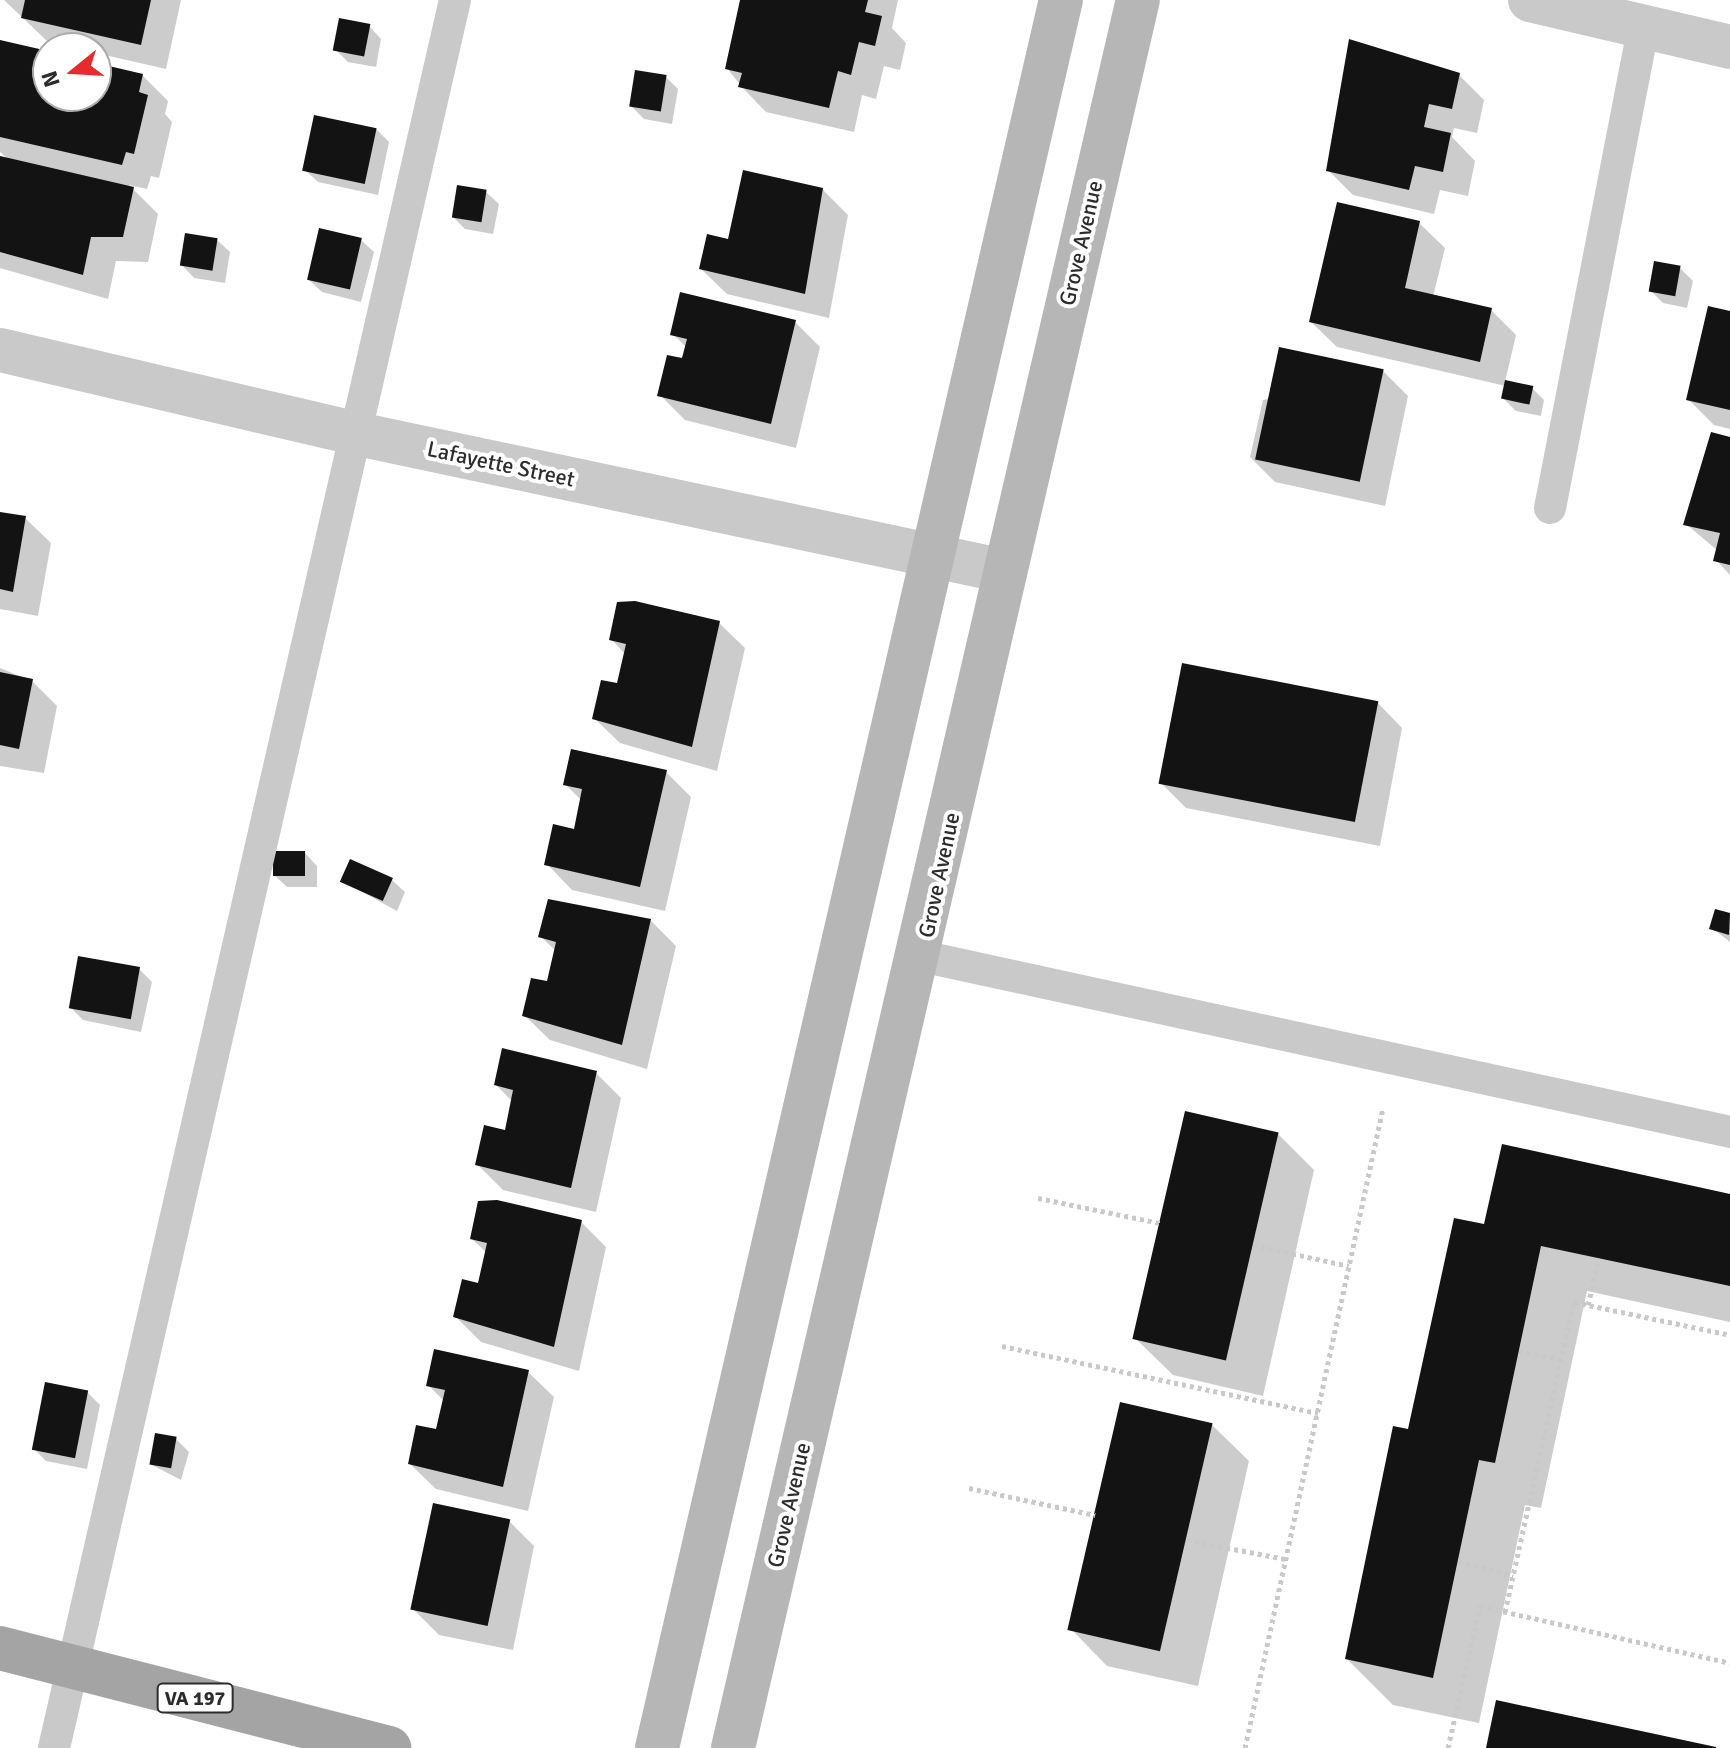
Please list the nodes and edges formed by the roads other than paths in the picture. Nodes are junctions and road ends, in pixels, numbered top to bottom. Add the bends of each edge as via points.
1 (455, 0) edge
2 (1061, 0) edge
3 (1138, 0) edge
4 (1530, 0) edge
5 (1644, 26) junction
6 (1730, 47) edge
7 (0, 350) edge
8 (353, 433) junction
9 (1550, 508) dead end
10 (935, 555) junction
11 (1005, 571) junction
12 (921, 956) junction
13 (1730, 1132) edge
14 (0, 1648) edge
15 (72, 1666) junction
16 (54, 1748) edge
17 (389, 1748) edge
18 (657, 1748) edge
19 (733, 1748) edge

1 - 8 lane
2 - 10 main road
3 - 11 main road, Grove Avenue
4 - 5 street
5 - 6 street
5 - 9 lane
7 - 8 street, Lafayette Street
8 - 10 street, Lafayette Street
8 - 15 lane
10 - 11 street, Lafayette Street
10 - 18 main road
11 - 12 main road, Grove Avenue
12 - 13 lane
12 - 19 main road, Grove Avenue
14 - 15 main road, VA 197
15 - 16 lane
15 - 17 main road, VA 197

